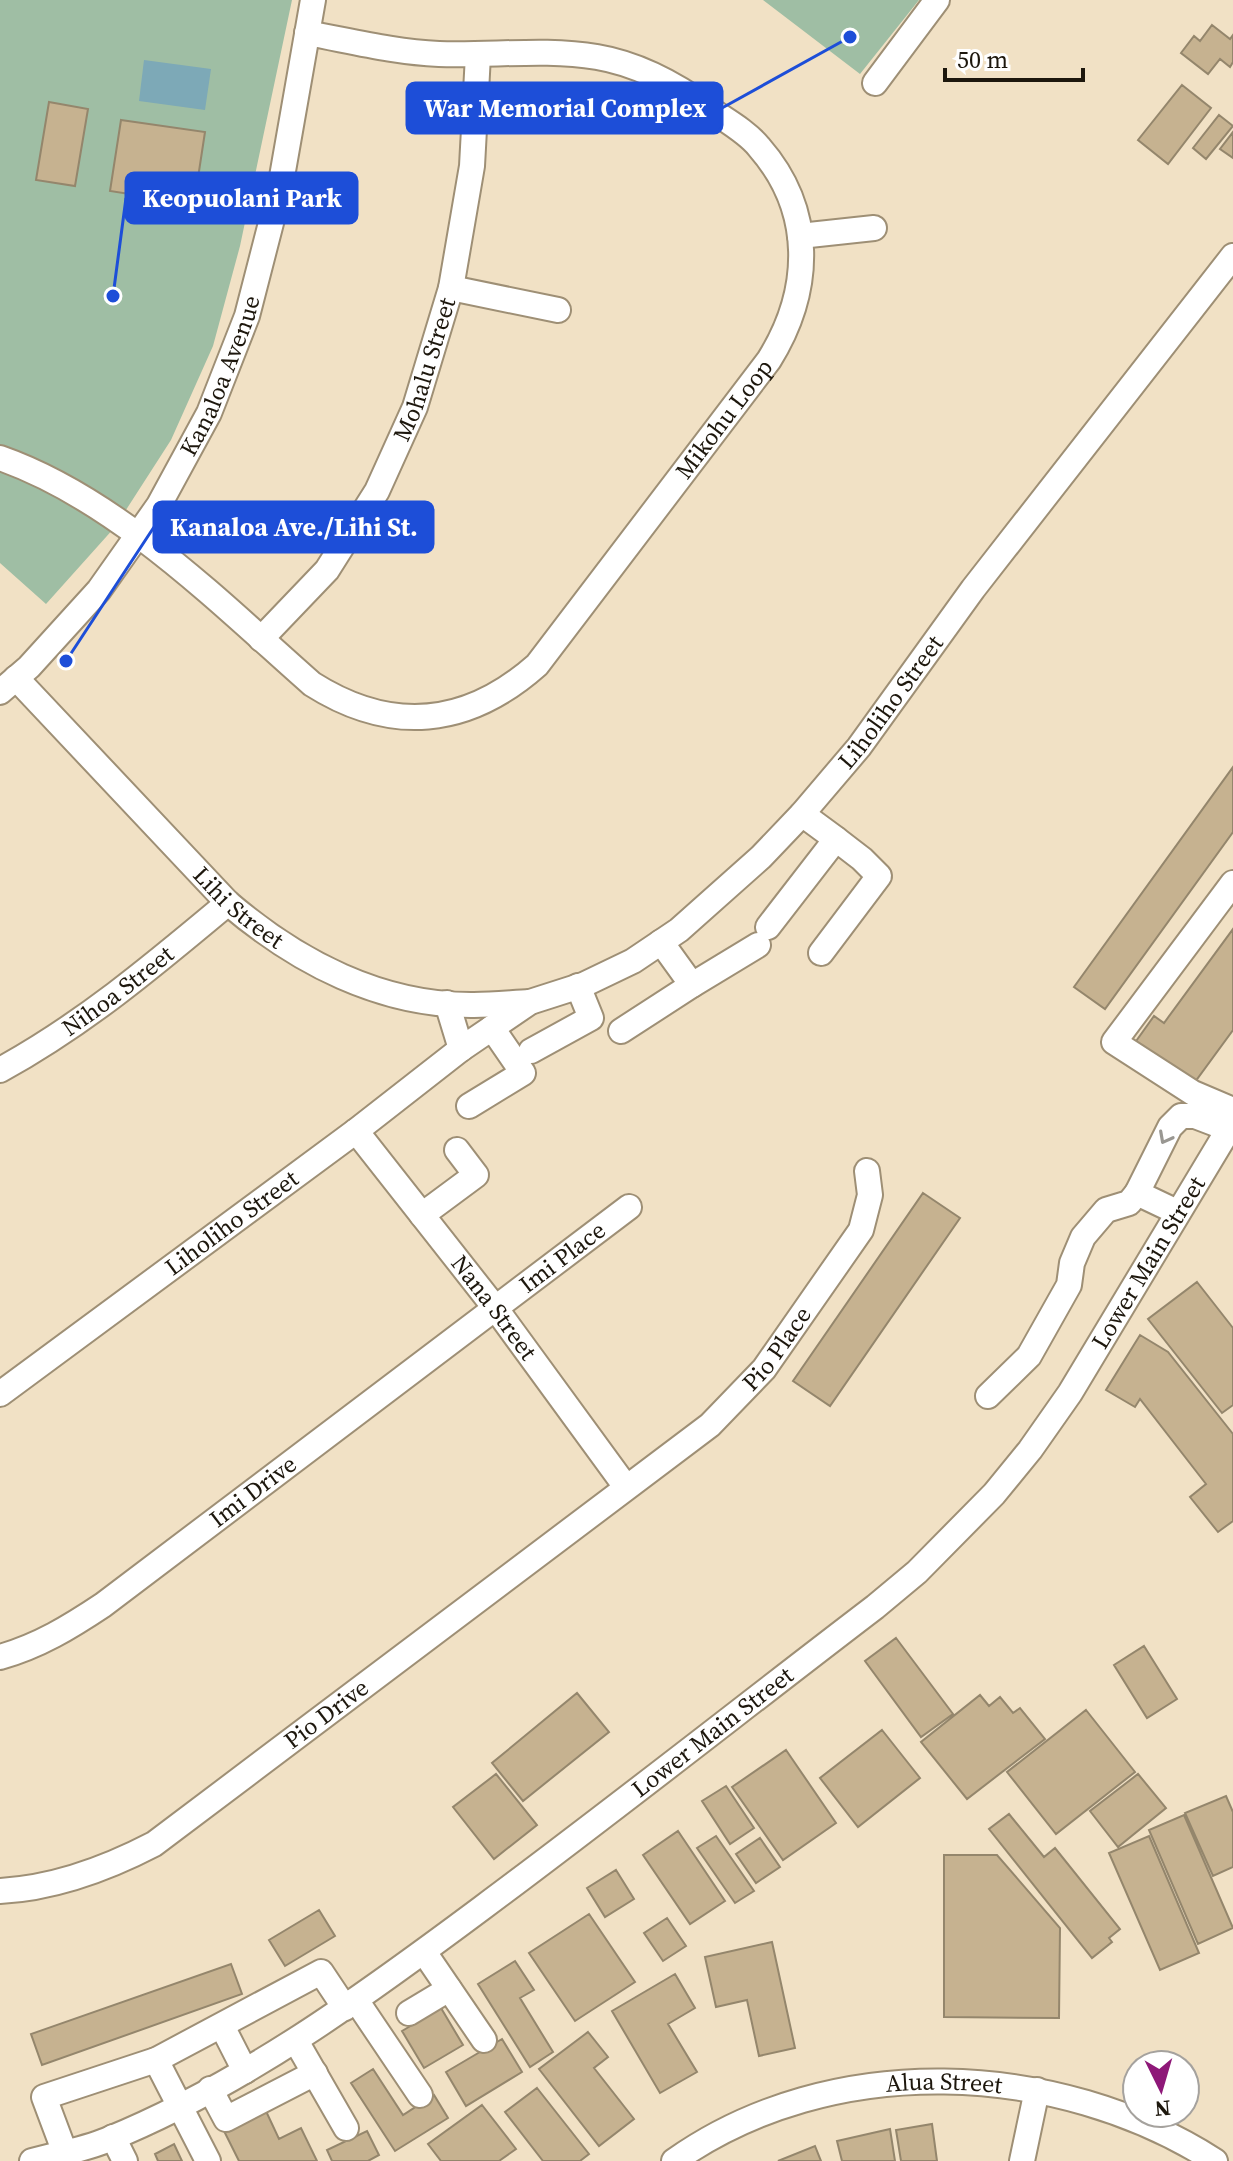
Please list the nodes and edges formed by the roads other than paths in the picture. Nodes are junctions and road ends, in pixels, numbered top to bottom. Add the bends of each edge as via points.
1 (313, 0) edge
2 (937, 0) edge
3 (307, 33) junction
4 (478, 55) junction
5 (875, 83) dead end
6 (874, 228) dead end
7 (800, 236) junction
8 (1233, 256) edge
9 (451, 288) junction
10 (558, 310) dead end
11 (0, 458) edge
12 (139, 534) junction
13 (261, 639) junction
14 (8, 685) edge
15 (802, 814) junction
16 (836, 839) junction
17 (1233, 883) edge
18 (228, 903) junction
19 (661, 942) junction
20 (821, 953) dead end
21 (692, 985) junction
22 (578, 986) junction
23 (530, 1002) junction
24 (447, 1003) junction
25 (492, 1028) junction
26 (621, 1031) dead end
27 (461, 1049) junction
28 (531, 1051) dead end
29 (0, 1070) edge
30 (469, 1106) dead end
31 (1232, 1121) edge
32 (356, 1131) junction
33 (457, 1150) dead end
34 (867, 1171) dead end
35 (1137, 1193) junction
36 (629, 1207) dead end
37 (1177, 1212) junction
38 (422, 1215) junction
39 (496, 1309) junction
40 (0, 1394) edge
41 (988, 1396) dead end
42 (626, 1487) junction
43 (0, 1657) edge
44 (0, 1891) edge
45 (424, 1952) junction
46 (449, 1989) junction
47 (351, 2004) junction
48 (409, 2013) dead end
49 (222, 2026) junction
50 (484, 2040) dead end
51 (296, 2041) junction
52 (156, 2060) junction
53 (252, 2067) junction
54 (315, 2073) junction
55 (210, 2089) junction
56 (1037, 2090) junction
57 (278, 2092) junction
58 (420, 2095) dead end
59 (180, 2105) junction
60 (346, 2128) dead end
61 (113, 2137) junction
62 (51, 2158) edge
63 (125, 2161) edge
64 (208, 2161) edge
65 (674, 2161) edge
66 (1022, 2161) edge
67 (1215, 2161) edge

1 - 3 street, Kanaloa Avenue
2 - 5 street
3 - 4 street, Mikohu Loop via 394,49
3 - 12 street, Kanaloa Avenue via 280,188 247,316 209,413
4 - 7 street, Mikohu Loop via 597,57 662,78 757,144 789,193
4 - 9 street, Mohalu Street via 472,166
6 - 7 street
7 - 13 street, Mikohu Loop via 795,308 769,360 537,665 516,683 468,709 414,718 387,716 335,699
8 - 15 street, Liholiho Street via 973,589 859,747
9 - 10 street
9 - 13 street, Mohalu Street via 415,407 377,491 327,570
11 - 12 street, Mikohu Loop via 65,488
12 - 13 street, Mikohu Loop
12 - 14 street, Kanaloa Avenue via 99,590
14 - 18 street, Lihi Street
15 - 16 street
15 - 19 street, Liholiho Street via 761,857
16 - 20 street via 879,876
16 - 21 street via 763,936
17 - 31 street via 1114,1042
18 - 24 street, Lihi Street via 306,960 359,984
18 - 29 street, Nihoa Street via 127,987
19 - 21 street
19 - 22 street, Liholiho Street
21 - 26 street
22 - 23 street, Liholiho Street
22 - 28 street via 591,1018
23 - 24 street, Lihi Street
23 - 25 street, Liholiho Street
24 - 27 street
25 - 27 street, Liholiho Street
25 - 30 street via 523,1073
27 - 32 street, Liholiho Street
31 -> 35 street via 1181,1116 1170,1127
31 - 37 street, Lower Main Street
32 - 38 street, Nana Street
32 - 40 street, Liholiho Street
33 - 38 street via 476,1175
34 - 42 street, Pio Place via 870,1195 861,1230 764,1369 710,1425
35 - 37 street
35 - 41 street via 1129,1203 1106,1210 1083,1237 1069,1285 1029,1356
36 - 39 street, Imi Place
37 - 45 street, Lower Main Street via 1070,1393 1030,1450 917,1572
38 - 39 street, Nana Street
39 - 42 street, Nana Street
39 - 43 street, Imi Drive via 103,1605 59,1634
42 - 44 street, Pio Drive via 154,1844 56,1883
45 - 46 street
45 - 47 street, Lower Main Street
46 - 48 street
46 - 50 street
47 - 49 street via 321,1972
47 - 51 street, Lower Main Street
47 - 58 street
49 - 52 street
49 - 53 street
51 - 53 street, Lower Main Street
51 - 54 street
52 - 59 street
52 - 62 street via 44,2097
53 - 55 street, Lower Main Street
53 - 57 street
54 - 57 street
54 - 60 street
55 - 57 street via 226,2119
55 - 59 street, Lower Main Street
56 - 65 street, Alua Street via 933,2081 849,2089 749,2120
56 - 66 street
56 - 67 street, Alua Street via 1107,2107 1154,2126
59 - 61 street, Lower Main Street
59 - 64 street
61 - 62 street, Lower Main Street
61 - 63 street

